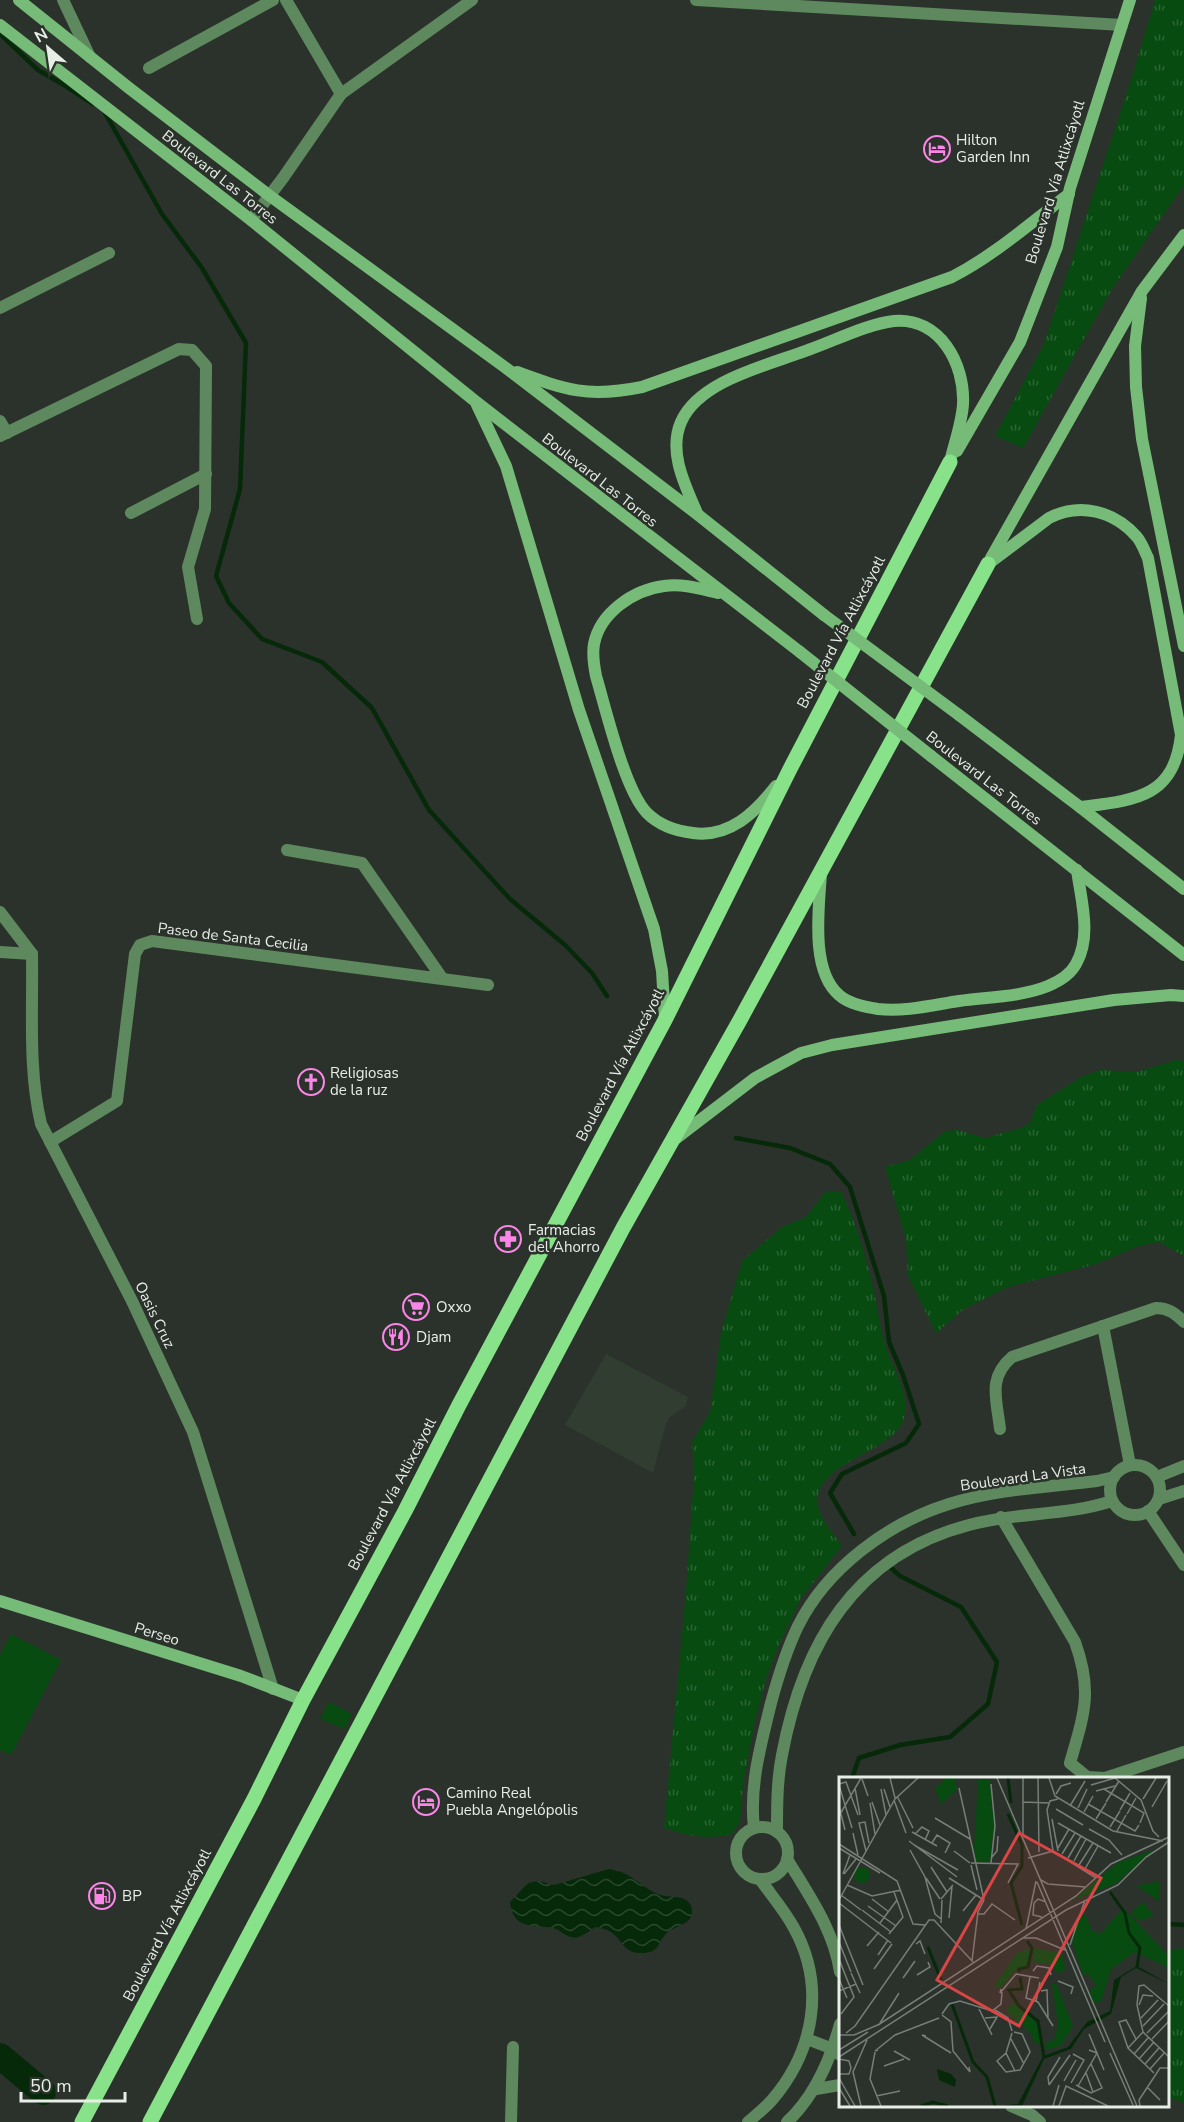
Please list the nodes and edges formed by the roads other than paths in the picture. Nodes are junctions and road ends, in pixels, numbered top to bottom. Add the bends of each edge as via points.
1 (19, 0) edge
2 (63, 0) edge
3 (273, 0) edge
4 (286, 0) edge
5 (472, 0) edge
6 (696, 0) edge
7 (1130, 0) edge
8 (0, 25) edge
9 (1122, 25) junction
10 (90, 57) junction
11 (149, 68) dead end
12 (341, 94) junction
13 (1069, 194) junction
14 (270, 196) junction
15 (251, 220) junction
16 (1184, 235) edge
17 (109, 253) dead end
18 (1142, 291) junction
19 (0, 308) edge
20 (506, 368) junction
21 (475, 401) junction
22 (0, 421) edge
23 (3, 435) edge
24 (950, 462) junction
25 (206, 474) junction
26 (131, 513) dead end
27 (697, 514) junction
28 (988, 564) junction
29 (722, 593) junction
30 (197, 619) dead end
31 (1184, 646) edge
32 (790, 769) junction
33 (1080, 807) junction
34 (287, 850) dead end
35 (821, 870) junction
36 (1077, 870) junction
37 (1184, 889) edge
38 (0, 912) edge
39 (0, 952) edge
40 (32, 954) junction
41 (1184, 955) edge
42 (442, 978) junction
43 (488, 985) dead end
44 (1184, 996) edge
45 (665, 1020) junction
46 (673, 1141) junction
47 (50, 1142) junction
48 (1184, 1322) edge
49 (1103, 1326) junction
50 (1000, 1429) dead end
51 (1130, 1465) junction
52 (1184, 1466) edge
53 (1114, 1477) junction
54 (1157, 1477) junction
55 (1184, 1491) edge
56 (1159, 1499) junction
57 (1112, 1501) junction
58 (1149, 1511) junction
59 (1000, 1517) junction
60 (1184, 1565) edge
61 (0, 1601) edge
62 (273, 1689) junction
63 (303, 1700) junction
64 (1184, 1752) edge
65 (1087, 1777) edge
66 (1108, 1777) edge
67 (754, 1828) junction
68 (777, 1832) junction
69 (787, 1859) junction
70 (760, 1879) junction
71 (839, 1968) edge
72 (839, 2033) edge
73 (807, 2038) junction
74 (513, 2047) dead end
75 (837, 2052) edge
76 (839, 2085) edge
77 (816, 2089) junction
78 (1013, 2107) edge
79 (82, 2122) edge
80 (150, 2122) edge
81 (511, 2122) edge
82 (748, 2122) edge
83 (787, 2122) edge
84 (1040, 2122) edge

1 - 10 main road, Boulevard Las Torres
2 - 10 street
3 - 11 street
4 - 12 street
5 - 12 street
6 - 9 street
7 - 9 main road, Boulevard Vía Atlixcáyotl
8 - 15 main road, Boulevard Las Torres
9 - 13 main road, Boulevard Vía Atlixcáyotl
10 - 14 main road, Boulevard Las Torres
12 - 14 street
13 - 20 main road via 1004,246 952,277 642,387 593,393 563,389
13 - 24 main road, Boulevard Vía Atlixcáyotl via 1057,247 1020,342
14 - 15 street
14 - 20 main road, Boulevard Las Torres
15 - 21 main road, Boulevard Las Torres
16 - 18 main road
17 - 19 street
18 - 28 main road
18 - 31 main road via 1135,346 1138,408
20 - 27 main road, Boulevard Las Torres
21 - 29 main road, Boulevard Las Torres
21 - 45 main road via 506,466 579,710 654,929
22 - 23 street
23 - 25 street via 179,350 192,350 206,366
24 - 27 main road via 963,406 960,376 952,355 940,336 926,327 911,322 882,323 727,381 700,396 681,421 676,437 680,470
24 - 32 main road, Boulevard Vía Atlixcáyotl
25 - 26 street
25 - 30 street via 205,509 188,567
27 - 33 main road, Boulevard Las Torres, bridge via 824,615
28 - 33 main road via 1049,518 1078,509 1113,517 1138,538 1148,558 1181,735 1179,754 1160,786 1111,803
28 - 35 main road
29 - 32 main road via 678,585 650,589 619,605 598,631 593,660 596,676 629,783 646,812 657,821 670,829 701,835 717,832 751,815
29 - 36 main road, Boulevard Las Torres, bridge
32 - 45 main road, Boulevard Vía Atlixcáyotl
33 - 37 main road, Boulevard Las Torres
34 - 42 street via 362,863
35 - 36 main road via 819,941 825,975 840,996 851,1002 895,1009 1031,992 1065,978 1083,946 1084,915
35 - 46 main road
36 - 41 main road, Boulevard Las Torres
38 - 40 street
39 - 40 street
40 - 47 street, Oasis Cruz via 35,1100
42 - 43 street, Paseo de Santa Cecilia
42 - 47 street, Paseo de Santa Cecilia via 152,941 140,945 135,954 117,1101
44 - 46 main road via 1114,1000 801,1053 755,1078
45 - 63 main road, Boulevard Vía Atlixcáyotl
46 - 80 main road via 623,1228
47 - 62 street, Oasis Cruz via 132,1301 193,1432
48 - 49 street via 1175,1313 1156,1308
49 - 50 street via 1012,1357 1002,1365 995,1379
49 - 51 street
51 - 53 street
51 - 54 street via 1147,1468
52 - 54 street
53 - 57 street
53 - 67 street, Boulevard La Vista via 950,1503 888,1532 838,1571 798,1625 781,1665 756,1768
54 - 56 street
55 - 56 street
56 - 58 street
57 - 58 street via 1121,1511 1135,1515
57 - 59 street via 1096,1507
58 - 60 street
59 - 65 street via 1075,1642 1083,1664 1085,1711 1070,1763
59 - 68 street via 967,1525 905,1551 883,1565 837,1611 819,1640 795,1699 782,1756
61 - 62 main road, Perseo
62 - 63 main road, Perseo
63 - 79 main road, Boulevard Vía Atlixcáyotl
64 - 66 street
67 - 68 street
67 - 70 street via 744,1834 736,1854 743,1871
68 - 69 street via 786,1844
69 - 70 street via 777,1874
69 - 71 street via 831,1936
70 - 73 street via 794,1927 803,1947 813,2007
72 - 75 street
73 - 75 street
73 - 82 street via 793,2069 772,2100
74 - 81 street
75 - 77 street
76 - 77 street
77 - 83 street
78 - 84 street

